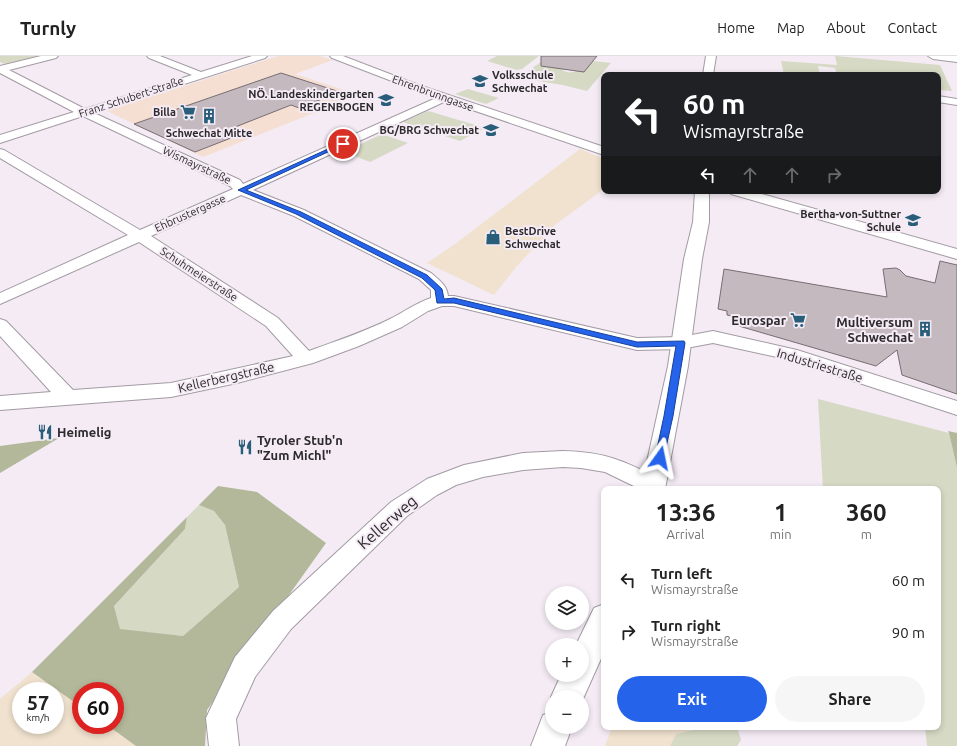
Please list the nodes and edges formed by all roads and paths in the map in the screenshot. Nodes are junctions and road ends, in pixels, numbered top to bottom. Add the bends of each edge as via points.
1 (53, 56) edge
2 (152, 56) edge
3 (262, 56) edge
4 (335, 56) edge
5 (933, 56) edge
6 (710, 57) edge
7 (957, 59) edge
8 (0, 70) edge
9 (708, 72) edge
10 (200, 75) junction
11 (445, 98) junction
12 (941, 99) edge
13 (957, 102) edge
14 (83, 112) junction
15 (0, 139) edge
16 (601, 150) edge
17 (0, 153) edge
18 (241, 190) junction
19 (702, 194) edge
20 (747, 194) edge
21 (140, 236) junction
22 (957, 254) edge
23 (0, 299) edge
24 (440, 301) junction
25 (0, 325) edge
26 (681, 343) junction
27 (306, 359) junction
28 (62, 394) junction
29 (0, 403) edge
30 (957, 408) edge
31 (652, 486) edge
32 (654, 486) edge
33 (601, 625) edge
34 (589, 651) edge
35 (552, 734) edge
36 (224, 746) edge
37 (548, 746) edge

1 - 8 street
2 - 10 street
3 - 10 street, Franz Schubert-Straße
4 - 11 street, Ehrenbrunngasse
5 - 7 main road
6 - 9 main road
8 - 14 street, Wismayrstraße
10 - 14 street, Franz Schubert-Straße
11 - 16 street, Ehrenbrunngasse
11 - 18 street, Ehbrustergasse
12 - 13 street
14 - 15 street, Franz Schubert-Straße
14 - 18 street, Wismayrstraße via 235,183
17 - 21 street, Schuhmeierstraße
18 - 21 street, Ehbrustergasse
18 - 24 street, Wismayrstraße via 299,213 425,276 439,289
19 - 26 main road via 701,222
20 - 22 street
21 - 23 street, Ehbrustergasse
21 - 27 street, Schuhmeierstraße via 272,322
24 - 26 street via 454,301 637,344
24 - 27 street, Kellerbergstraße via 353,342
25 - 28 street
26 - 30 street, Industriestraße via 713,337 770,349
26 - 32 main road
27 - 28 street, Kellerbergstraße via 171,390
28 - 29 street, Kellerbergstraße
31 - 36 street, Kellerweg via 613,466 599,462 576,459 534,460 473,471 448,479 418,494 282,620 245,667 221,718
33 - 34 main road
35 - 37 main road

